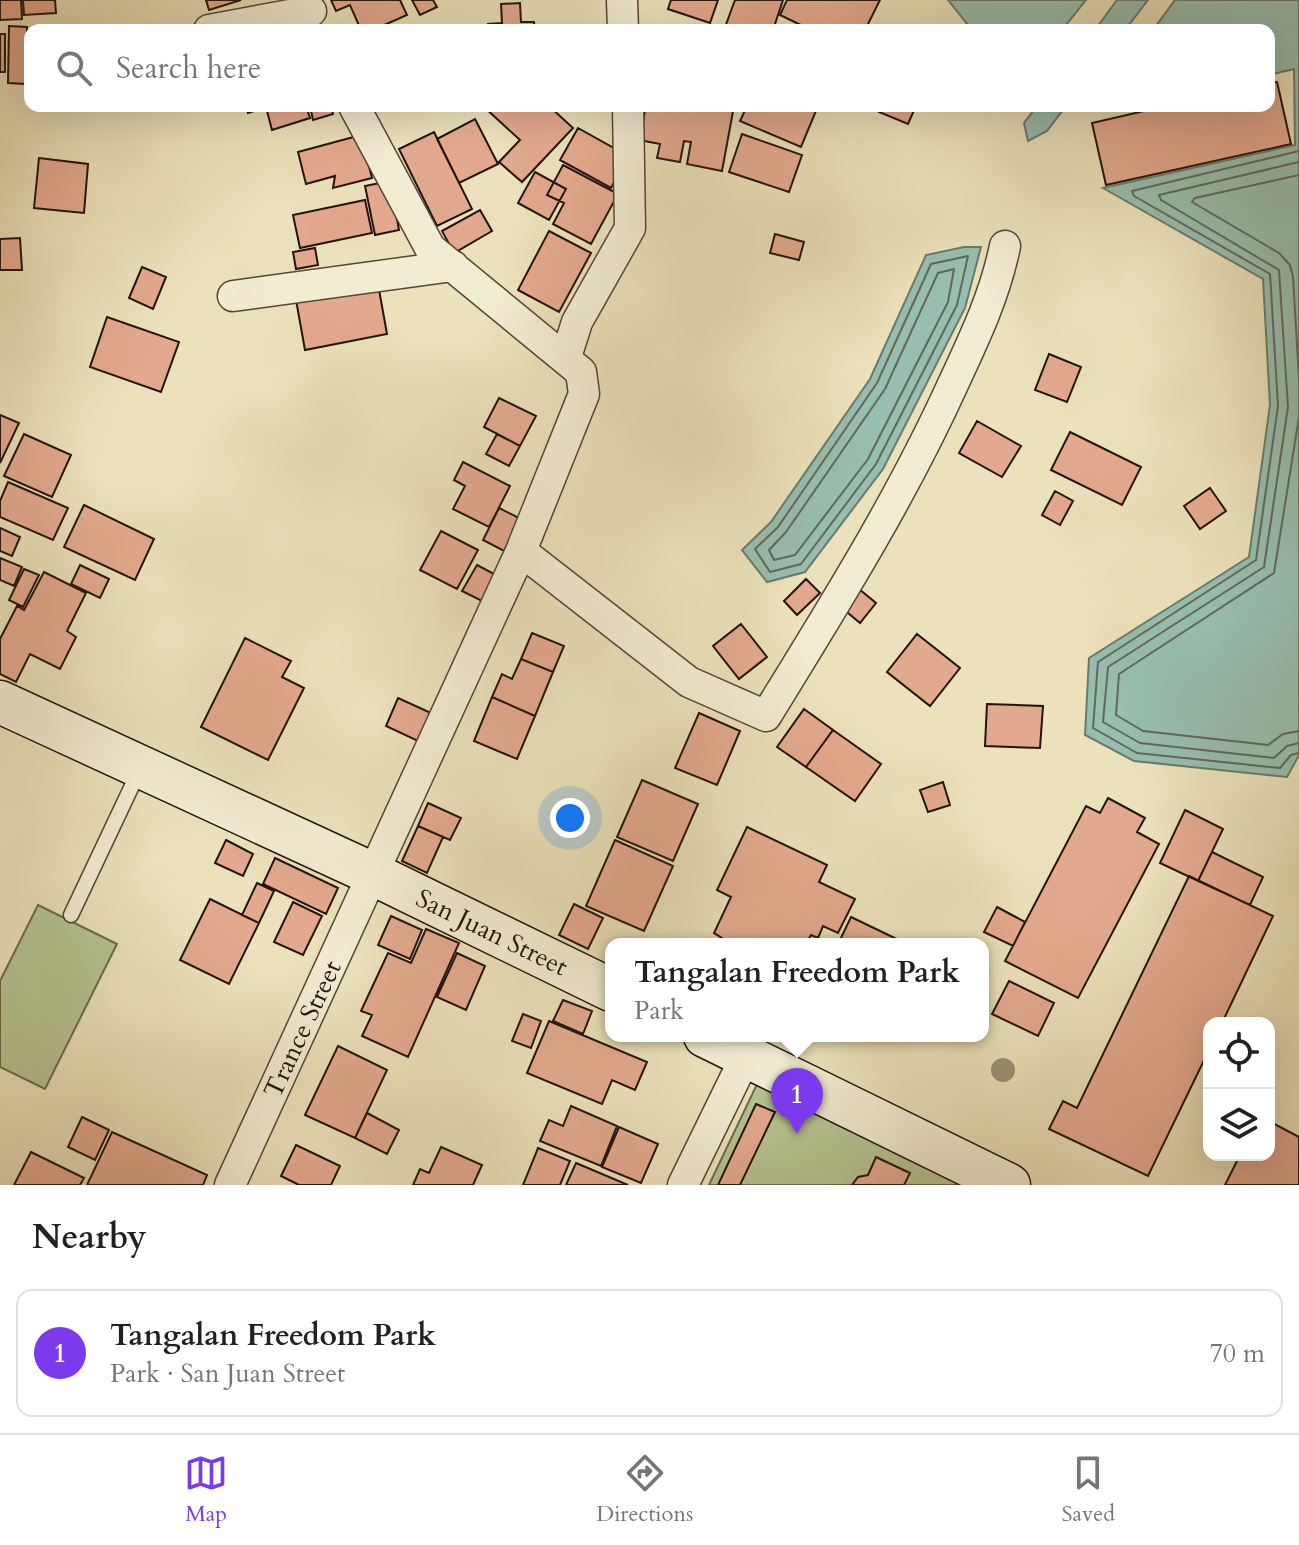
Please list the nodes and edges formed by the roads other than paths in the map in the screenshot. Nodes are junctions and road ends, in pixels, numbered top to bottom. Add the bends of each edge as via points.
1 (622, 0) edge
2 (311, 14) edge
3 (247, 24) edge
4 (623, 24) edge
5 (357, 112) edge
6 (628, 112) edge
7 (1005, 246) dead end
8 (453, 266) junction
9 (233, 296) dead end
10 (566, 357) junction
11 (521, 551) junction
12 (0, 702) edge
13 (140, 767) junction
14 (373, 874) junction
15 (71, 915) dead end
16 (605, 987) edge
17 (717, 1042) edge
18 (746, 1056) junction
19 (230, 1185) edge
20 (683, 1185) edge
21 (1009, 1185) edge

1 - 4 street
2 - 3 street
5 - 8 street via 430,248
6 - 10 street via 630,228 577,322
7 - 11 street via 995,292 928,438 766,716 689,682
8 - 9 street
8 - 10 street
10 - 11 street, Trance Street via 581,372 584,394
11 - 14 street, Trance Street
12 - 13 street, San Juan Street
13 - 14 street, San Juan Street
13 - 15 lane
14 - 16 street, San Juan Street
14 - 19 street, Trance Street
17 - 18 street
18 - 20 street
18 - 21 street

